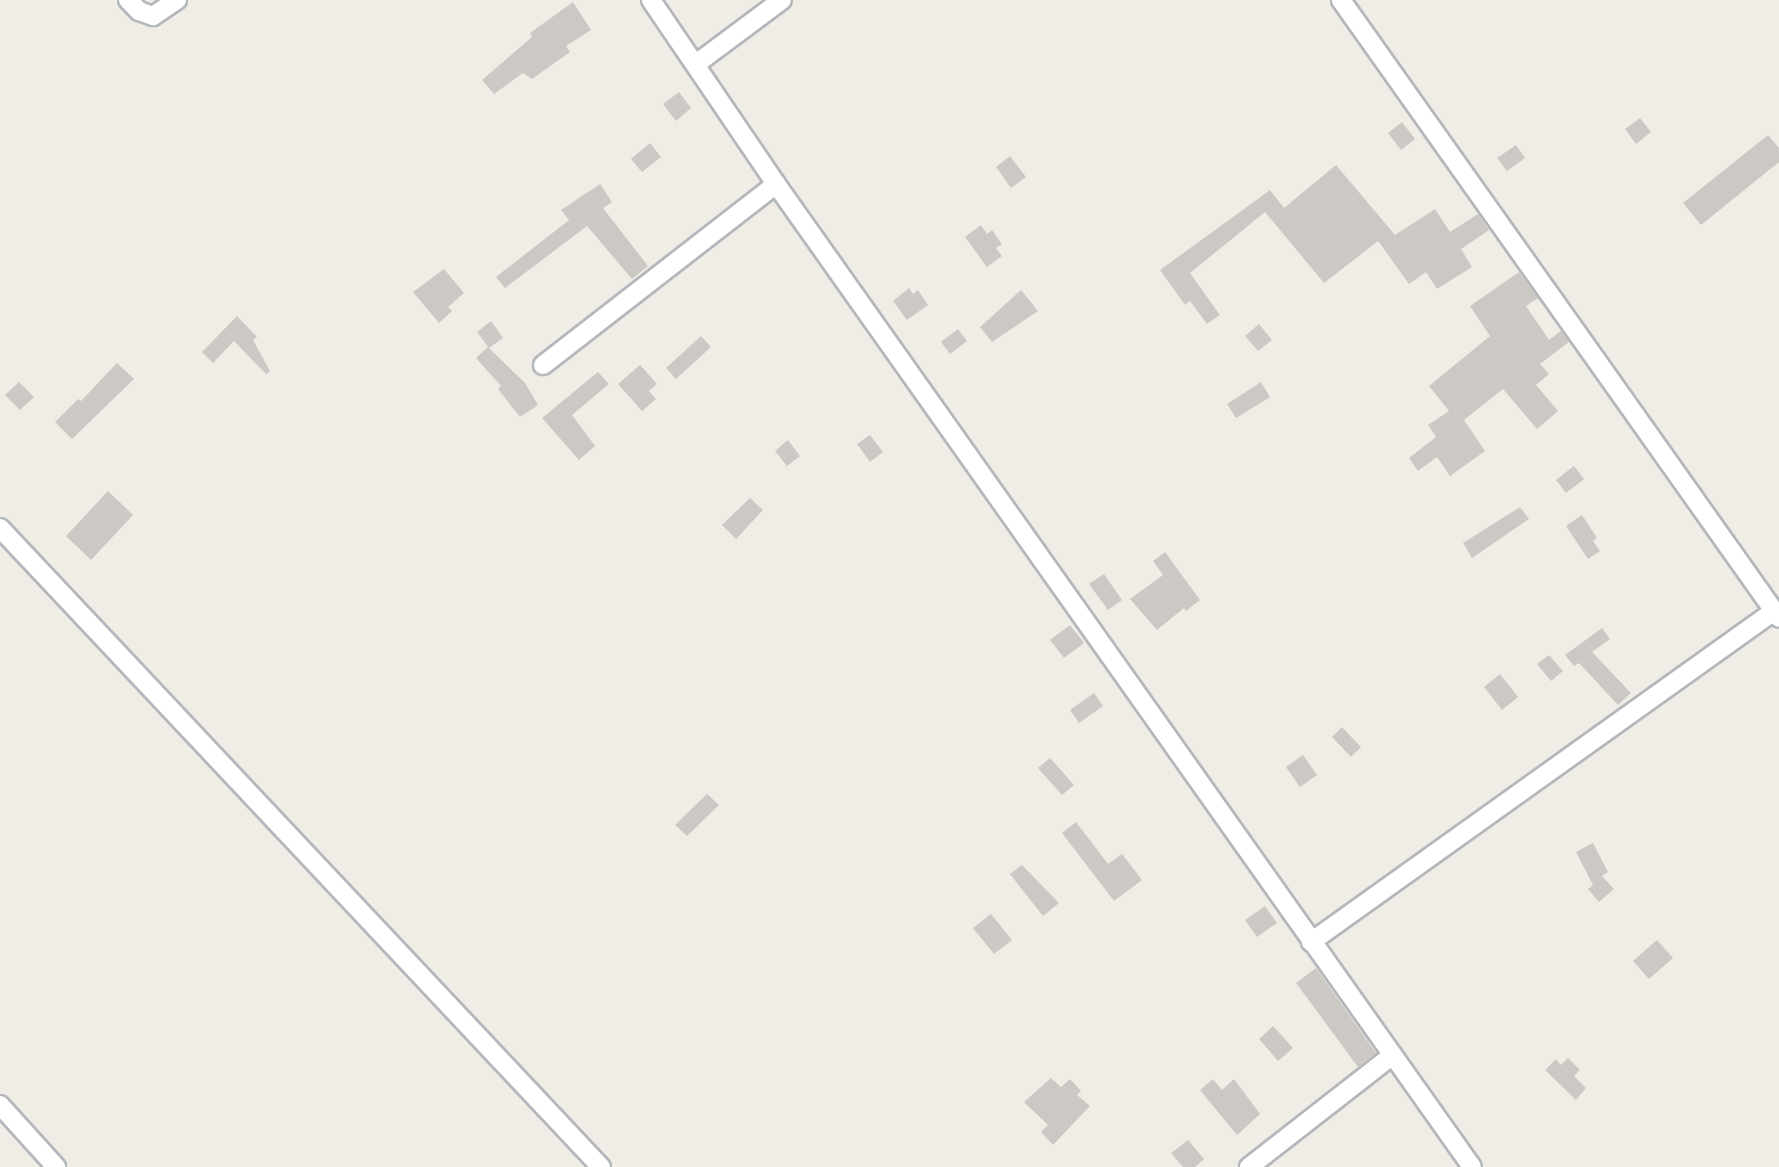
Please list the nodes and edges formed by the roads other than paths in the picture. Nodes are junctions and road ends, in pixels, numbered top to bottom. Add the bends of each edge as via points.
1 (128, 0) edge
2 (177, 0) edge
3 (651, 0) edge
4 (782, 0) edge
5 (1341, 0) edge
6 (696, 64) junction
7 (776, 184) junction
8 (543, 365) dead end
9 (0, 528) edge
10 (1776, 615) edge
11 (1311, 942) junction
12 (1393, 1055) junction
13 (0, 1105) edge
14 (56, 1167) edge
15 (601, 1167) edge
16 (1249, 1167) edge
17 (1472, 1167) edge

1 - 2 street via 153,16
3 - 6 street
4 - 6 street
5 - 10 street
6 - 7 street
7 - 8 street
7 - 11 street
9 - 15 street
10 - 11 street
11 - 12 street
12 - 16 street
12 - 17 street
13 - 14 street

